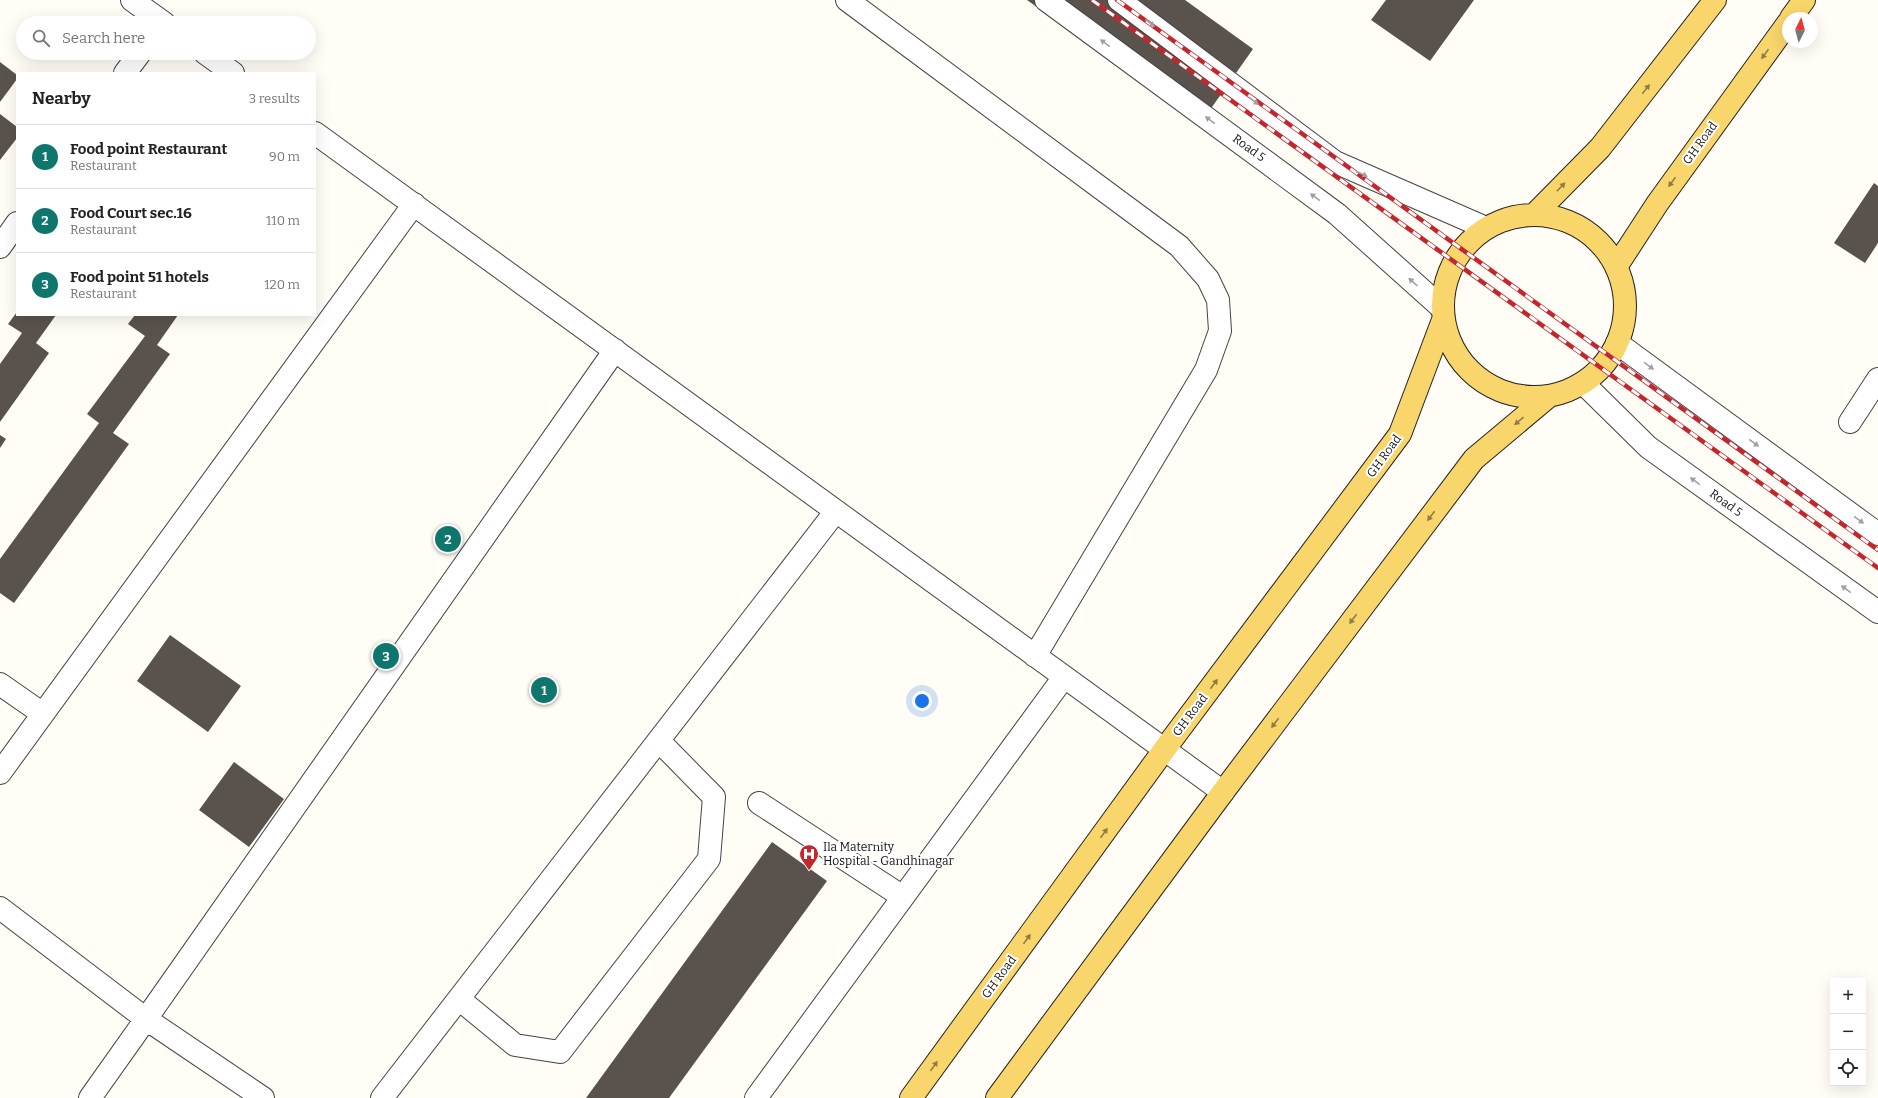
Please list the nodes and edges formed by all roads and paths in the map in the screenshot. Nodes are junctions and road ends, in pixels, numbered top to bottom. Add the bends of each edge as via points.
1 (132, 0) edge
2 (847, 0) edge
3 (1046, 0) edge
4 (1119, 0) edge
5 (1715, 0) edge
6 (1804, 0) edge
7 (1795, 12) edge
8 (153, 16) edge
9 (1782, 31) edge
10 (135, 60) edge
11 (215, 60) edge
12 (126, 72) edge
13 (232, 72) edge
14 (316, 134) edge
15 (414, 204) junction
16 (1534, 215) junction
17 (16, 224) edge
18 (1486, 228) junction
19 (0, 247) edge
20 (1616, 267) junction
21 (1442, 314) junction
22 (1617, 343) junction
23 (615, 350) junction
24 (1878, 379) edge
25 (1583, 383) junction
26 (1549, 396) junction
27 (1850, 422) dead end
28 (836, 511) junction
29 (1878, 534) edge
30 (1878, 612) edge
31 (1035, 656) junction
32 (1064, 677) junction
33 (0, 684) edge
34 (43, 714) junction
35 (659, 741) junction
36 (1164, 750) junction
37 (0, 773) edge
38 (1223, 792) junction
39 (759, 803) dead end
40 (903, 897) junction
41 (0, 908) edge
42 (459, 999) junction
43 (146, 1019) junction
44 (90, 1098) edge
45 (263, 1098) edge
46 (382, 1098) edge
47 (756, 1098) edge
48 (911, 1098) edge
49 (997, 1098) edge

1 - 8 street
2 - 31 street via 1179,246 1208,279 1218,300 1220,331 1206,370
21 -> 3 street, Road 5 via 1337,214
4 -> 18 street via 1335,162
16 -> 5 main road via 1600,148
6 - 7 main road
9 -> 20 main road, GH Road via 1657,204
10 - 12 street
11 - 13 street
14 - 15 street
15 - 23 street
15 - 34 street
16 - 18 main road via 1509,218
16 - 20 main road via 1559,218 1582,229 1602,245
17 - 19 street
18 - 21 main road via 1468,243 1454,262 1445,284
20 - 22 main road via 1624,292 1625,318
21 - 26 main road via 1452,347 1469,371 1492,388 1520,396
36 -> 21 main road, GH Road via 1400,434
22 - 25 main road via 1603,366
22 -> 29 street
23 - 28 street
23 - 43 street
24 - 27 street
25 - 26 main road
30 -> 25 street, Road 5 via 1648,447
26 -> 38 main road via 1474,459
28 - 31 street
28 - 35 street
31 - 32 street
32 - 36 street
32 - 40 street
33 - 34 street
34 - 37 street
35 - 42 street
35 - 42 street via 714,797 709,859 565,1046 560,1052 515,1045
36 - 38 street
48 -> 36 main road, GH Road
38 - 49 main road
39 - 40 street
40 - 47 street
41 - 43 street
42 - 46 street
43 - 44 street
43 - 45 street

